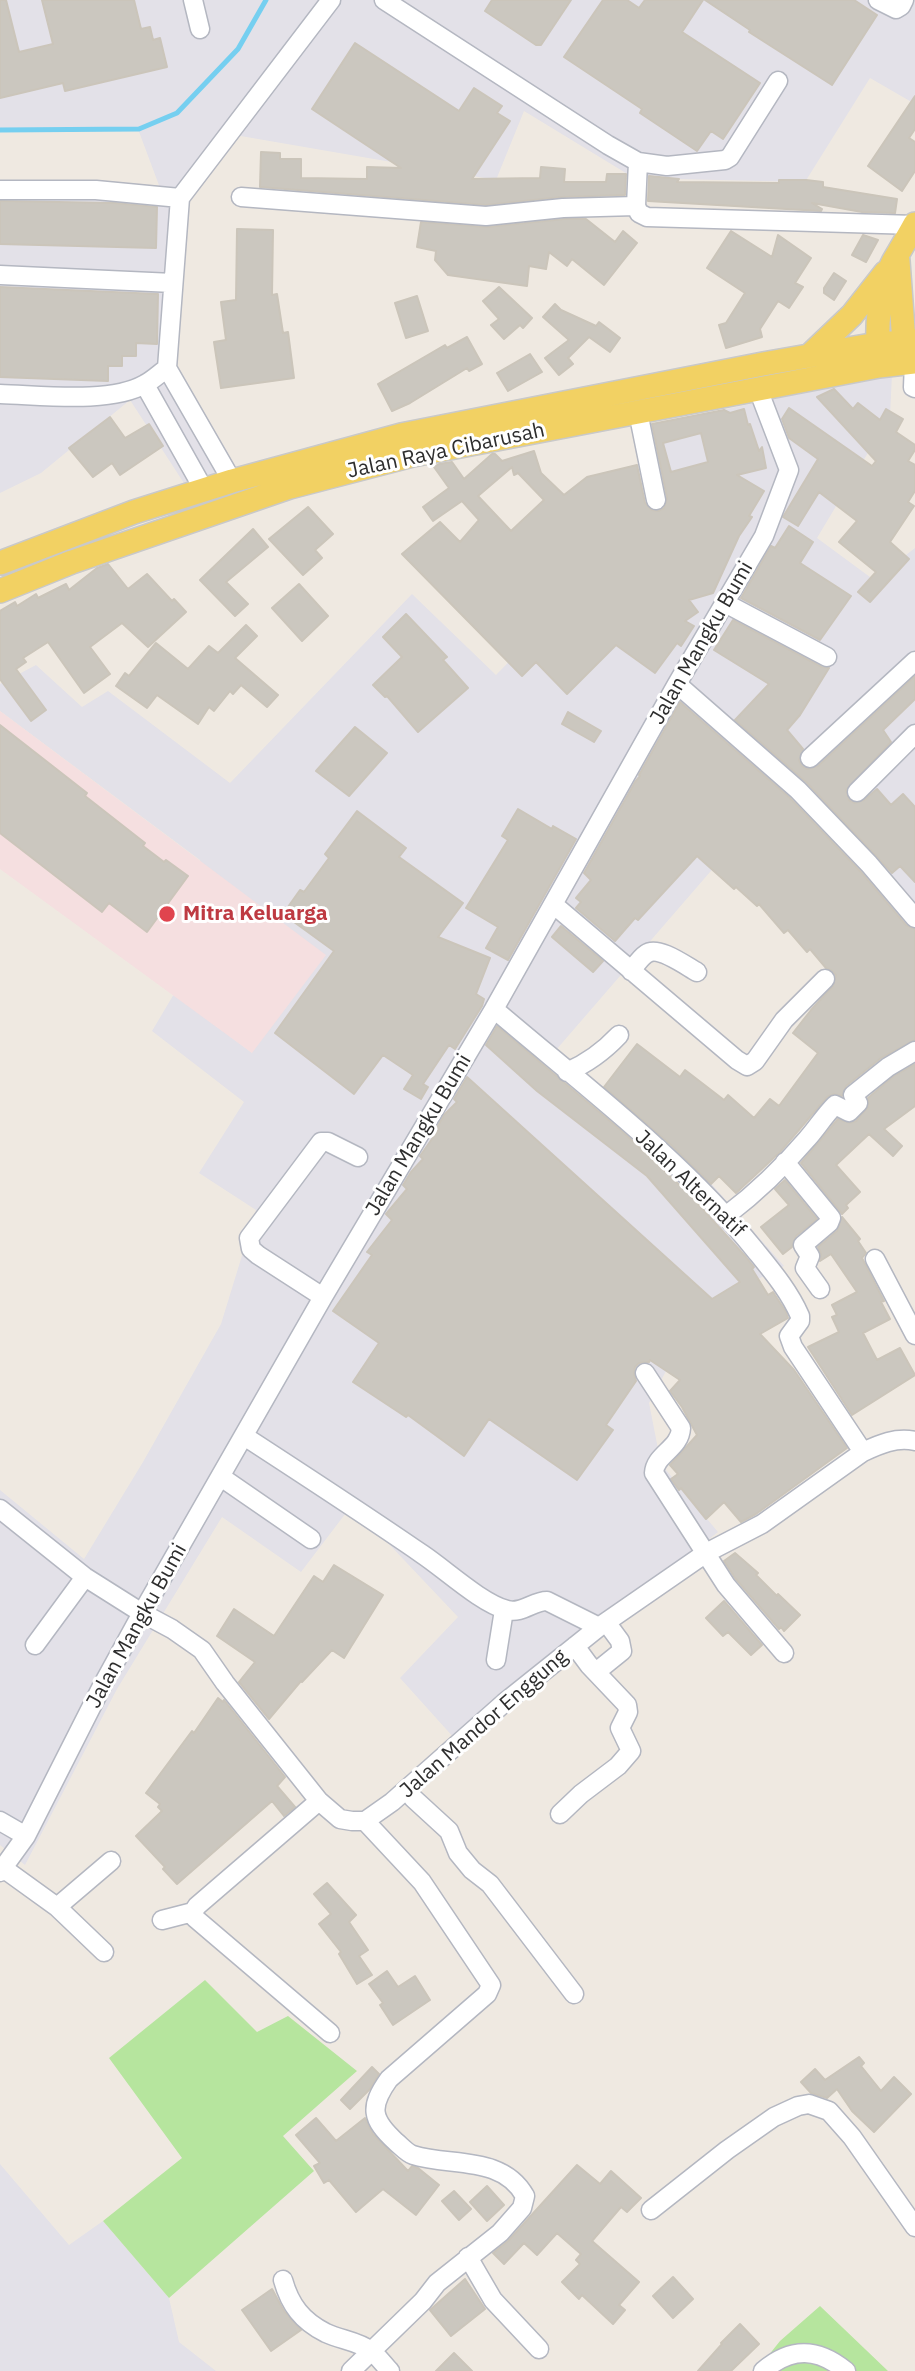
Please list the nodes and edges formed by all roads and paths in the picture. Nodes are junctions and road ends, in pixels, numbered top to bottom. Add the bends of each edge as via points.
1 (193, 0) edge
2 (331, 0) edge
3 (384, 0) edge
4 (878, 0) edge
5 (904, 0) edge
6 (200, 29) dead end
7 (778, 81) dead end
8 (638, 162) junction
9 (0, 190) edge
10 (241, 197) dead end
11 (180, 198) junction
12 (636, 206) junction
13 (915, 225) edge
14 (895, 260) junction
15 (0, 275) edge
16 (173, 283) junction
17 (911, 354) edge
18 (878, 355) junction
19 (809, 356) junction
20 (167, 368) junction
21 (145, 385) junction
22 (915, 388) edge
23 (758, 389) junction
24 (0, 394) edge
25 (638, 412) junction
26 (232, 481) junction
27 (204, 490) junction
28 (656, 500) dead end
29 (64, 540) junction
30 (72, 562) junction
31 (0, 563) edge
32 (0, 591) edge
33 (725, 603) junction
34 (827, 656) dead end
35 (915, 661) edge
36 (677, 684) junction
37 (915, 734) edge
38 (810, 758) dead end
39 (856, 792) dead end
40 (553, 904) junction
41 (915, 918) edge
42 (631, 971) junction
43 (696, 972) dead end
44 (825, 979) dead end
45 (494, 1009) junction
46 (619, 1035) dead end
47 (915, 1051) edge
48 (567, 1072) junction
49 (358, 1157) dead end
50 (785, 1162) junction
51 (727, 1215) junction
52 (875, 1259) dead end
53 (820, 1289) dead end
54 (323, 1297) junction
55 (915, 1335) edge
56 (645, 1373) dead end
57 (244, 1436) junction
58 (915, 1441) edge
59 (863, 1452) junction
60 (221, 1477) junction
61 (0, 1509) edge
62 (311, 1539) dead end
63 (706, 1553) junction
64 (85, 1577) junction
65 (504, 1610) junction
66 (142, 1613) junction
67 (602, 1625) junction
68 (35, 1645) dead end
69 (575, 1646) junction
70 (784, 1653) dead end
71 (496, 1660) dead end
72 (596, 1672) junction
73 (407, 1789) junction
74 (319, 1801) junction
75 (560, 1814) dead end
76 (0, 1821) edge
77 (365, 1821) junction
78 (26, 1836) junction
79 (111, 1861) dead end
80 (2, 1870) edge
81 (57, 1907) junction
82 (193, 1912) junction
83 (162, 1920) dead end
84 (104, 1952) dead end
85 (574, 1994) dead end
86 (330, 2033) dead end
87 (650, 2210) dead end
88 (915, 2227) edge
89 (468, 2257) junction
90 (283, 2280) dead end
91 (539, 2349) dead end
92 (372, 2352) junction
93 (351, 2371) edge
94 (390, 2371) edge
95 (763, 2371) edge
96 (846, 2371) edge

1 - 6 street
2 - 11 street
3 - 8 street
4 - 5 street via 896,9
7 - 8 street via 730,157 679,165
8 - 12 street
9 - 11 street via 96,190
10 - 12 street via 486,216
11 - 16 street
12 - 13 street via 647,217
13 - 14 main road
14 - 17 main road
14 - 18 main road via 884,291
14 - 19 main road via 852,315
15 - 16 street
16 - 20 street
17 - 18 main road, Jalan Raya Cibarusah
17 - 22 street
18 - 19 main road, Jalan Raya Cibarusah
18 - 23 main road, Jalan Raya Cibarusah
19 - 26 main road, Jalan Raya Cibarusah via 401,435
20 - 21 street
20 - 26 street
21 - 24 street via 100,396
21 - 27 street
23 - 25 main road, Jalan Raya Cibarusah
23 - 33 street, Jalan Mangku Bumi via 789,470 764,536
25 - 28 street
25 - 30 main road, Jalan Raya Cibarusah via 413,455 290,487
26 - 27 main road, Jalan Raya Cibarusah
27 - 29 main road, Jalan Raya Cibarusah
29 - 30 main road
29 - 31 main road, Jalan Raya Cibarusah
30 - 32 main road, Jalan Raya Cibarusah
33 - 34 street
33 - 36 street, Jalan Mangku Bumi
35 - 38 street
36 - 40 street, Jalan Mangku Bumi
36 - 41 street via 799,790
37 - 39 street
40 - 42 street
40 - 45 street, Jalan Mangku Bumi
42 - 43 street via 652,951
42 - 44 street via 747,1066
45 - 48 street, Jalan Alternatif
45 - 54 street, Jalan Mangku Bumi
46 - 48 street via 603,1052
47 - 50 street via 853,1095 858,1103 849,1112 835,1105
48 - 51 street, Jalan Alternatif
49 - 54 street via 321,1142 250,1238 251,1249 258,1255
50 - 51 street
50 - 53 street via 831,1218 803,1245 810,1256 805,1268
51 - 59 street, Jalan Alternatif via 782,1284 800,1317 789,1336 793,1347
52 - 55 street
54 - 57 street, Jalan Mangku Bumi
56 - 63 street via 681,1428 674,1447 657,1461 654,1473
57 - 60 street, Jalan Mangku Bumi
57 - 65 street
58 - 59 street via 898,1439
59 - 63 street, Jalan Mandor Enggung via 762,1524
60 - 62 street
60 - 66 street, Jalan Mangku Bumi
61 - 64 street
63 - 67 street, Jalan Mandor Enggung
63 - 70 street via 726,1585
64 - 66 street
64 - 68 street
65 - 67 street via 547,1601
65 - 71 street
66 - 74 street via 208,1656
66 - 78 street, Jalan Mangku Bumi
67 - 69 street, Jalan Mandor Enggung
67 - 72 street via 623,1646
69 - 72 street
69 - 73 street, Jalan Mandor Enggung
72 - 75 street via 627,1706 620,1728 631,1751
73 - 77 street, Jalan Mandor Enggung
73 - 85 street via 449,1831 458,1853 490,1884
74 - 77 street via 340,1819
74 - 82 street
76 - 78 street
77 - 89 street via 422,1882 491,1985 487,1994 389,2079 375,2108 376,2121 411,2155 487,2167 504,2173 520,2187 525,2196 522,2208
78 - 80 street, Jalan Mangku Bumi
79 - 81 street
80 - 81 street
81 - 84 street
82 - 83 street
82 - 86 street
87 - 88 street via 774,2117 809,2104 829,2111 846,2129
89 - 91 street via 493,2300
89 - 92 street
90 - 92 street via 288,2300 303,2317
92 - 93 street
92 - 94 street
95 - 96 street via 802,2351 829,2358

